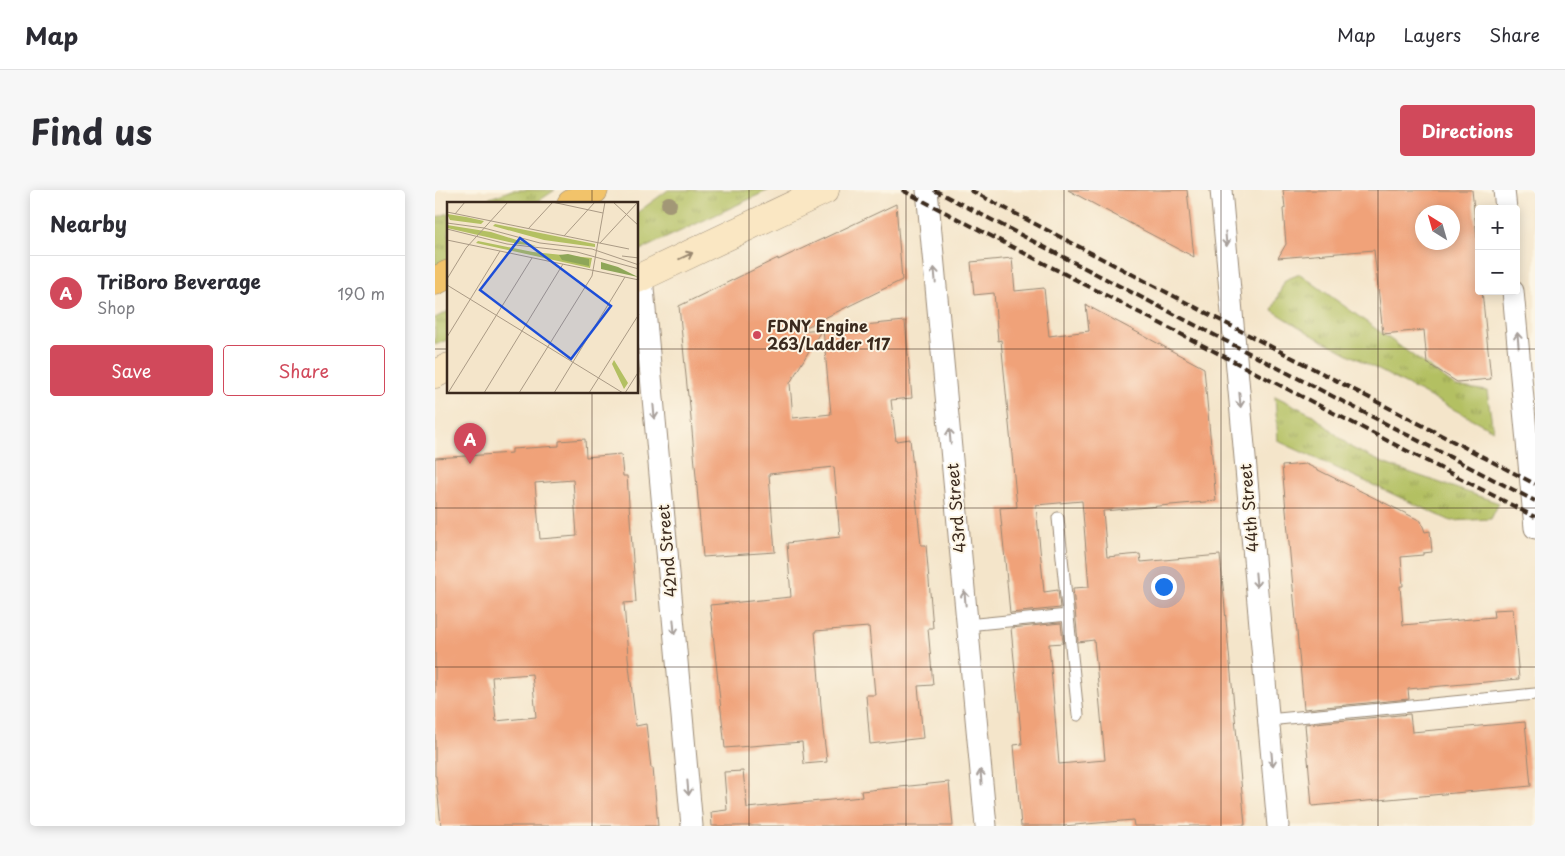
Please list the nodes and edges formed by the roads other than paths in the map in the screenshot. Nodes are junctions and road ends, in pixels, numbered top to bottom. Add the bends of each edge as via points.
1 (594, 190) edge
2 (825, 190) edge
3 (927, 190) edge
4 (1221, 190) edge
5 (1504, 190) edge
6 (574, 202) edge
7 (1505, 205) edge
8 (447, 275) edge
9 (640, 278) edge
10 (435, 281) edge
11 (1513, 295) edge
12 (447, 368) edge
13 (435, 374) edge
14 (1058, 518) dead end
15 (1535, 528) edge
16 (1068, 615) junction
17 (967, 625) junction
18 (1535, 694) edge
19 (1078, 715) dead end
20 (1268, 720) junction
21 (692, 826) edge
22 (986, 826) edge
23 (1278, 826) edge

1 - 6 highway
9 -> 2 main road
17 -> 3 street, 43rd Street
4 -> 20 street, 44th Street
5 - 7 street
8 - 10 highway
9 -> 21 street, 42nd Street
15 -> 11 street
12 - 13 main road
14 - 16 lane
16 - 17 lane
16 - 19 lane
22 -> 17 street, 43rd Street
18 - 20 lane
20 -> 23 street, 44th Street

